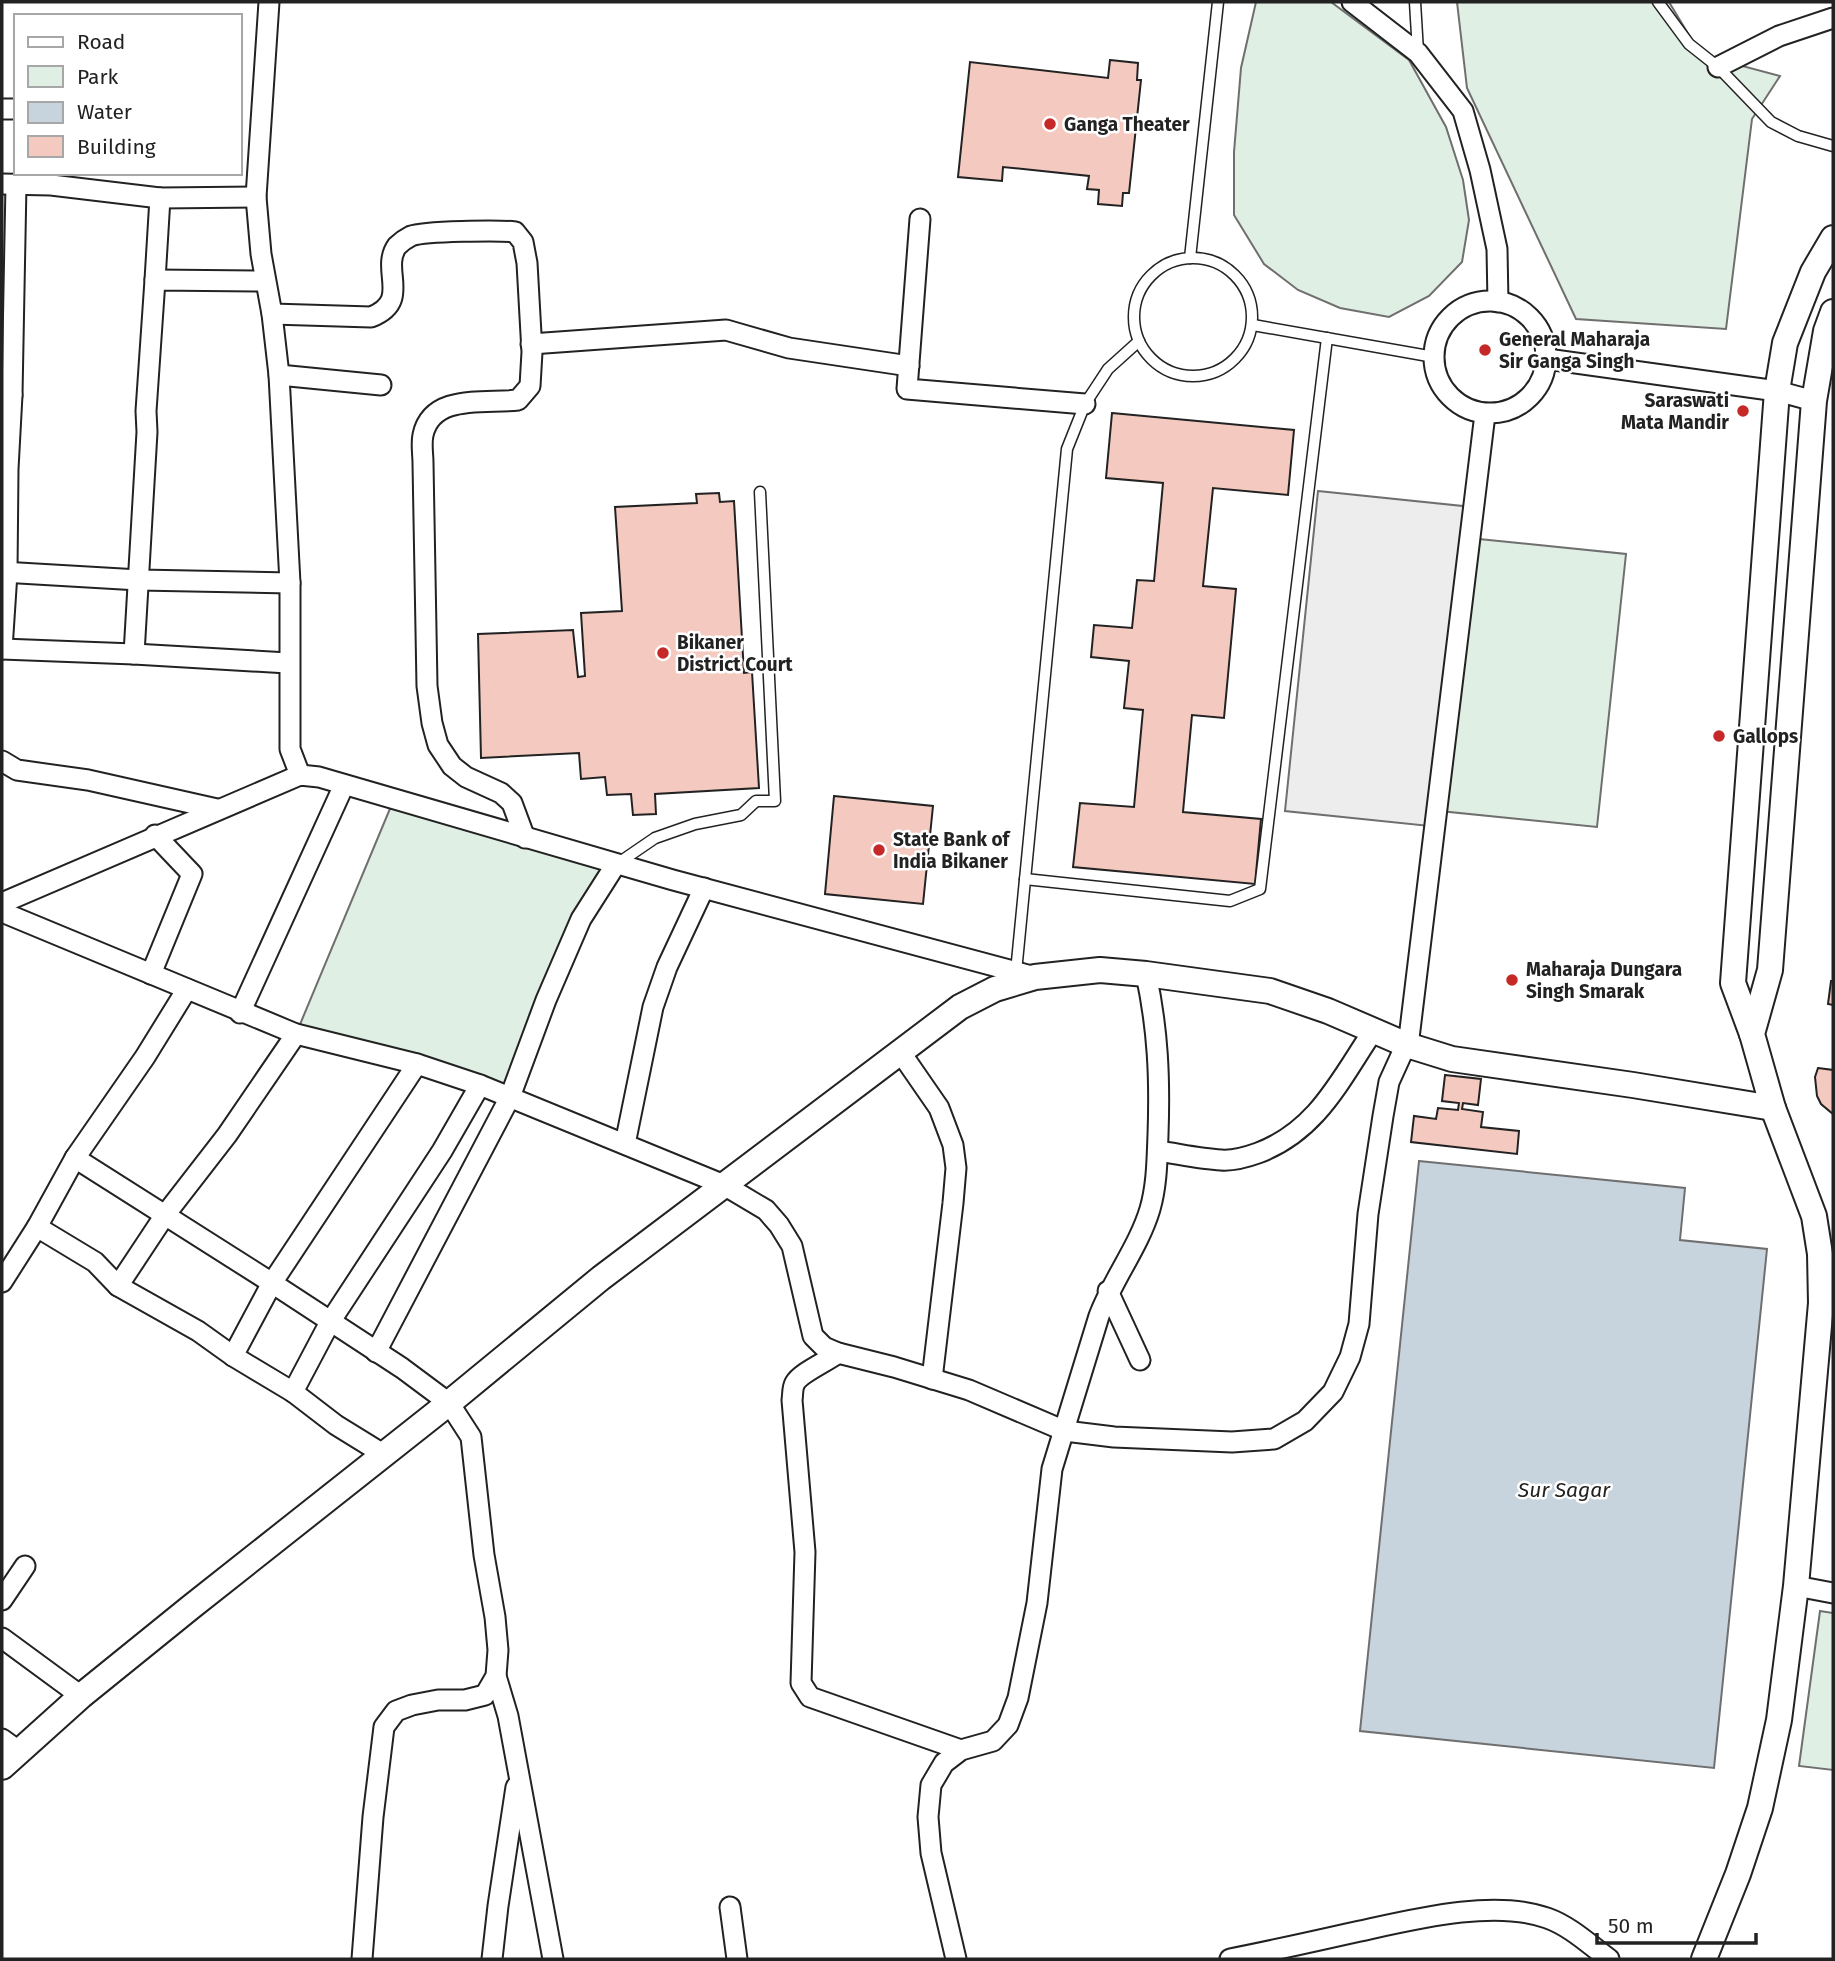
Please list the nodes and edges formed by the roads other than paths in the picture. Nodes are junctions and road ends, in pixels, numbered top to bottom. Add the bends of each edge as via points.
1 (269, 2) edge
2 (1218, 2) edge
3 (1352, 2) edge
4 (1415, 2) edge
5 (1658, 2) edge
6 (1833, 19) edge
7 (1418, 53) junction
8 (1718, 67) junction
9 (1833, 146) edge
10 (52, 179) edge
11 (9, 184) edge
12 (256, 197) junction
13 (160, 198) junction
14 (920, 219) dead end
15 (1833, 239) edge
16 (1190, 258) junction
17 (155, 280) junction
18 (264, 281) junction
19 (1498, 302) junction
20 (1833, 312) edge
21 (272, 314) junction
22 (1253, 325) junction
23 (1327, 338) junction
24 (1139, 341) junction
25 (531, 344) junction
26 (1433, 357) junction
27 (1547, 359) junction
28 (909, 366) junction
29 (279, 374) junction
30 (381, 385) dead end
31 (1777, 391) junction
32 (7, 394) edge
33 (1814, 401) junction
34 (1085, 404) junction
35 (1485, 414) junction
36 (760, 492) dead end
37 (4, 572) edge
38 (139, 580) junction
39 (290, 583) junction
40 (2, 649) edge
41 (134, 654) junction
42 (288, 663) junction
43 (2, 761) edge
44 (300, 775) junction
45 (344, 785) junction
46 (217, 809) junction
47 (155, 835) junction
48 (525, 838) junction
49 (616, 864) junction
50 (1025, 879) junction
51 (704, 888) junction
52 (2, 903) edge
53 (2, 912) edge
54 (151, 974) junction
55 (1025, 974) junction
56 (1146, 974) junction
57 (187, 989) junction
58 (240, 1013) junction
59 (1373, 1031) junction
60 (296, 1034) junction
61 (1752, 1034) junction
62 (1407, 1045) junction
63 (901, 1053) junction
64 (416, 1064) junction
65 (480, 1085) junction
66 (510, 1097) junction
67 (1773, 1108) junction
68 (625, 1144) junction
69 (1158, 1151) junction
70 (75, 1158) junction
71 (724, 1185) junction
72 (165, 1215) junction
73 (37, 1227) junction
74 (25, 1246) junction
75 (2, 1247) edge
76 (2, 1282) edge
77 (272, 1283) junction
78 (118, 1286) junction
79 (1108, 1291) junction
80 (330, 1322) junction
81 (376, 1352) junction
82 (838, 1353) junction
83 (233, 1356) junction
84 (1140, 1360) dead end
85 (932, 1379) junction
86 (293, 1392) junction
87 (449, 1403) junction
88 (1065, 1431) junction
89 (383, 1454) junction
90 (25, 1566) dead end
91 (1796, 1586) junction
92 (1833, 1593) edge
93 (2, 1600) edge
94 (2, 1638) edge
95 (496, 1676) junction
96 (81, 1696) junction
97 (961, 1750) junction
98 (8, 1752) edge
99 (519, 1771) junction
100 (730, 1907) dead end
101 (362, 1959) edge
102 (492, 1959) edge
103 (553, 1959) edge
104 (737, 1959) edge
105 (956, 1959) edge
106 (1230, 1959) edge
107 (1609, 1959) edge
108 (1704, 1959) edge

1 - 12 street
2 - 16 lane
3 - 7 street
4 - 7 lane
5 - 8 lane via 1689,44
6 - 8 street via 1779,36
7 - 19 street via 1463,111 1497,249
8 - 9 lane via 1770,122
10 - 11 street
10 - 13 street
11 - 32 street
12 - 13 street
12 - 18 street
13 - 17 street
14 - 28 street
15 - 31 street via 1813,272 1785,343
16 - 22 lane via 1211,260 1237,277 1252,304
16 - 24 lane via 1155,271 1142,286 1135,304
17 - 18 street
17 - 38 street
18 - 21 street
19 - 26 street via 1477,301 1457,310 1439,328
19 - 27 street via 1525,312 1545,340
20 - 33 street
21 - 25 street via 370,317 382,313 393,293 394,255 405,240 500,230 515,232 523,242
21 - 29 street
22 - 23 lane
22 - 24 lane via 1236,359 1202,376 1183,376 1165,369 1149,357
23 - 26 lane
23 - 50 lane via 1260,889 1230,901
24 - 34 lane via 1108,369
25 - 28 street via 726,330 789,348
25 - 48 street via 532,372 525,394 518,400 457,404 438,410 423,437 432,723 438,745 452,766 512,803
26 - 35 street via 1444,393
27 - 31 street
27 - 35 street via 1543,380 1533,395 1515,409
28 - 34 street via 907,389
29 - 30 street
29 - 39 street
31 - 33 street
31 - 61 street via 1733,983
32 - 37 street
33 - 61 street via 1770,970
34 - 50 lane via 1067,449
35 - 62 street
36 - 49 lane via 775,801 756,801 741,815 655,838
37 - 38 street
37 - 40 street
38 - 39 street
38 - 41 street
39 - 42 street
40 - 41 street
41 - 42 street
42 - 44 street via 290,749
43 - 46 street via 17,770 88,780
44 - 45 street
44 - 46 street
45 - 48 street
45 - 58 street
46 - 47 street
47 - 52 street
47 - 54 street via 192,874
48 - 49 street
49 - 51 street
49 - 66 street via 580,919
50 - 55 lane
51 - 55 street
51 - 68 street via 653,1007
53 - 54 street
54 - 57 street
55 - 56 street via 1100,970
55 - 63 street via 960,1007
56 - 59 street via 1270,991
56 - 69 street via 1160,1064
57 - 58 street
57 - 70 street
58 - 60 street
59 - 62 street
59 - 69 street via 1322,1108 1274,1147 1223,1160
60 - 64 street
60 - 72 street
61 - 67 street
62 - 67 street via 1452,1059
62 - 88 street via 1389,1082 1383,1116 1368,1214 1359,1324 1333,1392 1306,1422 1274,1439 1232,1442
63 - 71 street
63 - 85 street via 939,1108 956,1168
64 - 65 street
64 - 77 street
65 - 66 street
65 - 80 street
66 - 68 street
66 - 81 street
67 - 91 street via 1814,1216 1820,1254 1821,1303
68 - 71 street
69 - 79 street via 1150,1209
70 - 72 street
70 - 73 street
71 - 82 street via 766,1210 779,1225 792,1246 813,1336
71 - 87 street via 601,1278
72 - 77 street
72 - 78 street
73 - 74 street
73 - 78 street via 95,1262
74 - 75 street
74 - 76 street
77 - 80 street
77 - 83 street
78 - 83 street
79 - 84 street
79 - 88 street
80 - 81 street
80 - 86 street
81 - 87 street
82 - 85 street
82 - 97 street via 793,1384 805,1552 801,1683 810,1697
83 - 86 street
85 - 88 street
86 - 89 street
87 - 89 street
87 - 95 street via 471,1437 498,1650
88 - 97 street via 1052,1469 1037,1603 1018,1698 1008,1725 993,1741
89 - 96 street
90 - 93 street
91 - 92 street
91 - 108 street via 1779,1720 1760,1808
94 - 96 street
95 - 99 street
95 - 101 street via 485,1695 412,1705 396,1711 384,1727
96 - 98 street
97 - 105 street via 944,1763 931,1785 928,1817 931,1853
99 - 102 street
99 - 103 street
100 - 104 street
106 - 107 street via 1424,1917 1479,1911 1549,1918

